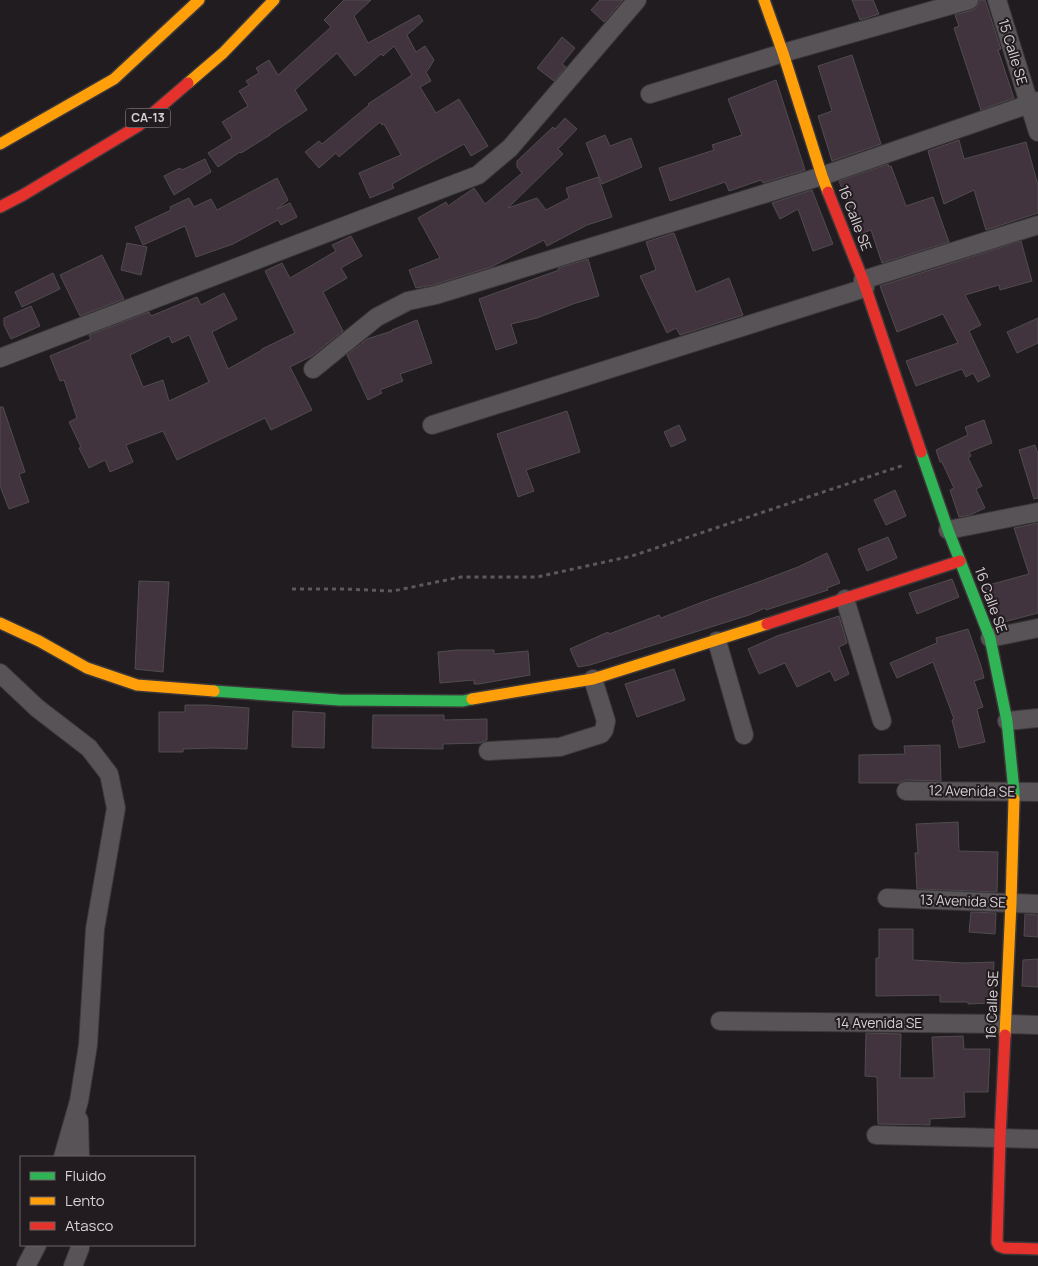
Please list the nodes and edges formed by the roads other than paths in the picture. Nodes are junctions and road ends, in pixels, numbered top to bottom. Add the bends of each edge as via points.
1 (199, 0) edge
2 (274, 0) edge
3 (637, 0) edge
4 (764, 0) edge
5 (970, 0) edge
6 (997, 0) edge
7 (783, 53) junction
8 (650, 94) dead end
9 (1034, 102) edge
10 (1038, 132) edge
11 (0, 144) edge
12 (822, 176) junction
13 (0, 207) edge
14 (1038, 225) edge
15 (864, 284) junction
16 (0, 358) edge
17 (313, 369) dead end
18 (432, 425) dead end
19 (1038, 512) edge
20 (948, 530) junction
21 (960, 561) junction
22 (845, 599) junction
23 (0, 622) edge
24 (1038, 628) edge
25 (990, 638) junction
26 (717, 641) junction
27 (0, 673) edge
28 (594, 679) junction
29 (1038, 718) edge
30 (882, 721) dead end
31 (1007, 722) junction
32 (744, 735) dead end
33 (488, 751) dead end
34 (906, 791) dead end
35 (1014, 792) junction
36 (1038, 792) edge
37 (888, 898) dead end
38 (1011, 903) junction
39 (1038, 904) edge
40 (720, 1021) dead end
41 (1006, 1024) junction
42 (1038, 1025) edge
43 (79, 1101) junction
44 (876, 1135) dead end
45 (1000, 1138) junction
46 (1038, 1139) edge
47 (63, 1156) edge
48 (80, 1156) edge
49 (36, 1246) edge
50 (80, 1246) edge
51 (1038, 1249) edge
52 (26, 1266) edge
53 (73, 1266) edge

1 - 11 main road via 114,79
2 - 13 main road, CA-13 via 223,53 138,126
3 - 16 street via 510,148 478,175
4 - 7 main road, 16 Calle SE
5 - 7 street
6 - 9 street, 15 Calle SE
7 - 8 street
7 - 12 main road, 16 Calle SE
9 - 10 street, 15 Calle SE
9 - 12 street
12 - 15 main road, 16 Calle SE
12 - 17 street via 408,302 377,316
14 - 15 street
15 - 18 street
15 - 20 main road, 16 Calle SE
19 - 20 street
20 - 21 main road, 16 Calle SE
21 - 22 main road
21 - 25 main road, 16 Calle SE
22 - 26 main road
22 - 30 street
23 - 28 main road via 88,668 137,684 339,700 463,702
24 - 25 street
25 - 31 main road, 16 Calle SE
26 - 28 main road
26 - 32 street
27 - 43 street via 36,708 89,748 109,774 116,808 95,928 88,1045
28 - 33 street via 606,722 601,734 560,748
29 - 31 street
31 - 35 main road, 16 Calle SE
34 - 35 street, 12 Avenida SE
35 - 36 street, 12 Avenida SE
35 - 38 main road, 16 Calle SE
37 - 38 street, 13 Avenida SE
38 - 39 street, 13 Avenida SE
38 - 41 main road, 16 Calle SE
40 - 41 street, 14 Avenida SE
41 - 42 street, 14 Avenida SE
41 - 45 main road, 16 Calle SE
43 - 47 street
43 - 48 street
44 - 45 street
45 - 46 street
45 - 51 main road, 16 Calle SE via 997,1242 1004,1248
49 - 52 street
50 - 53 street

